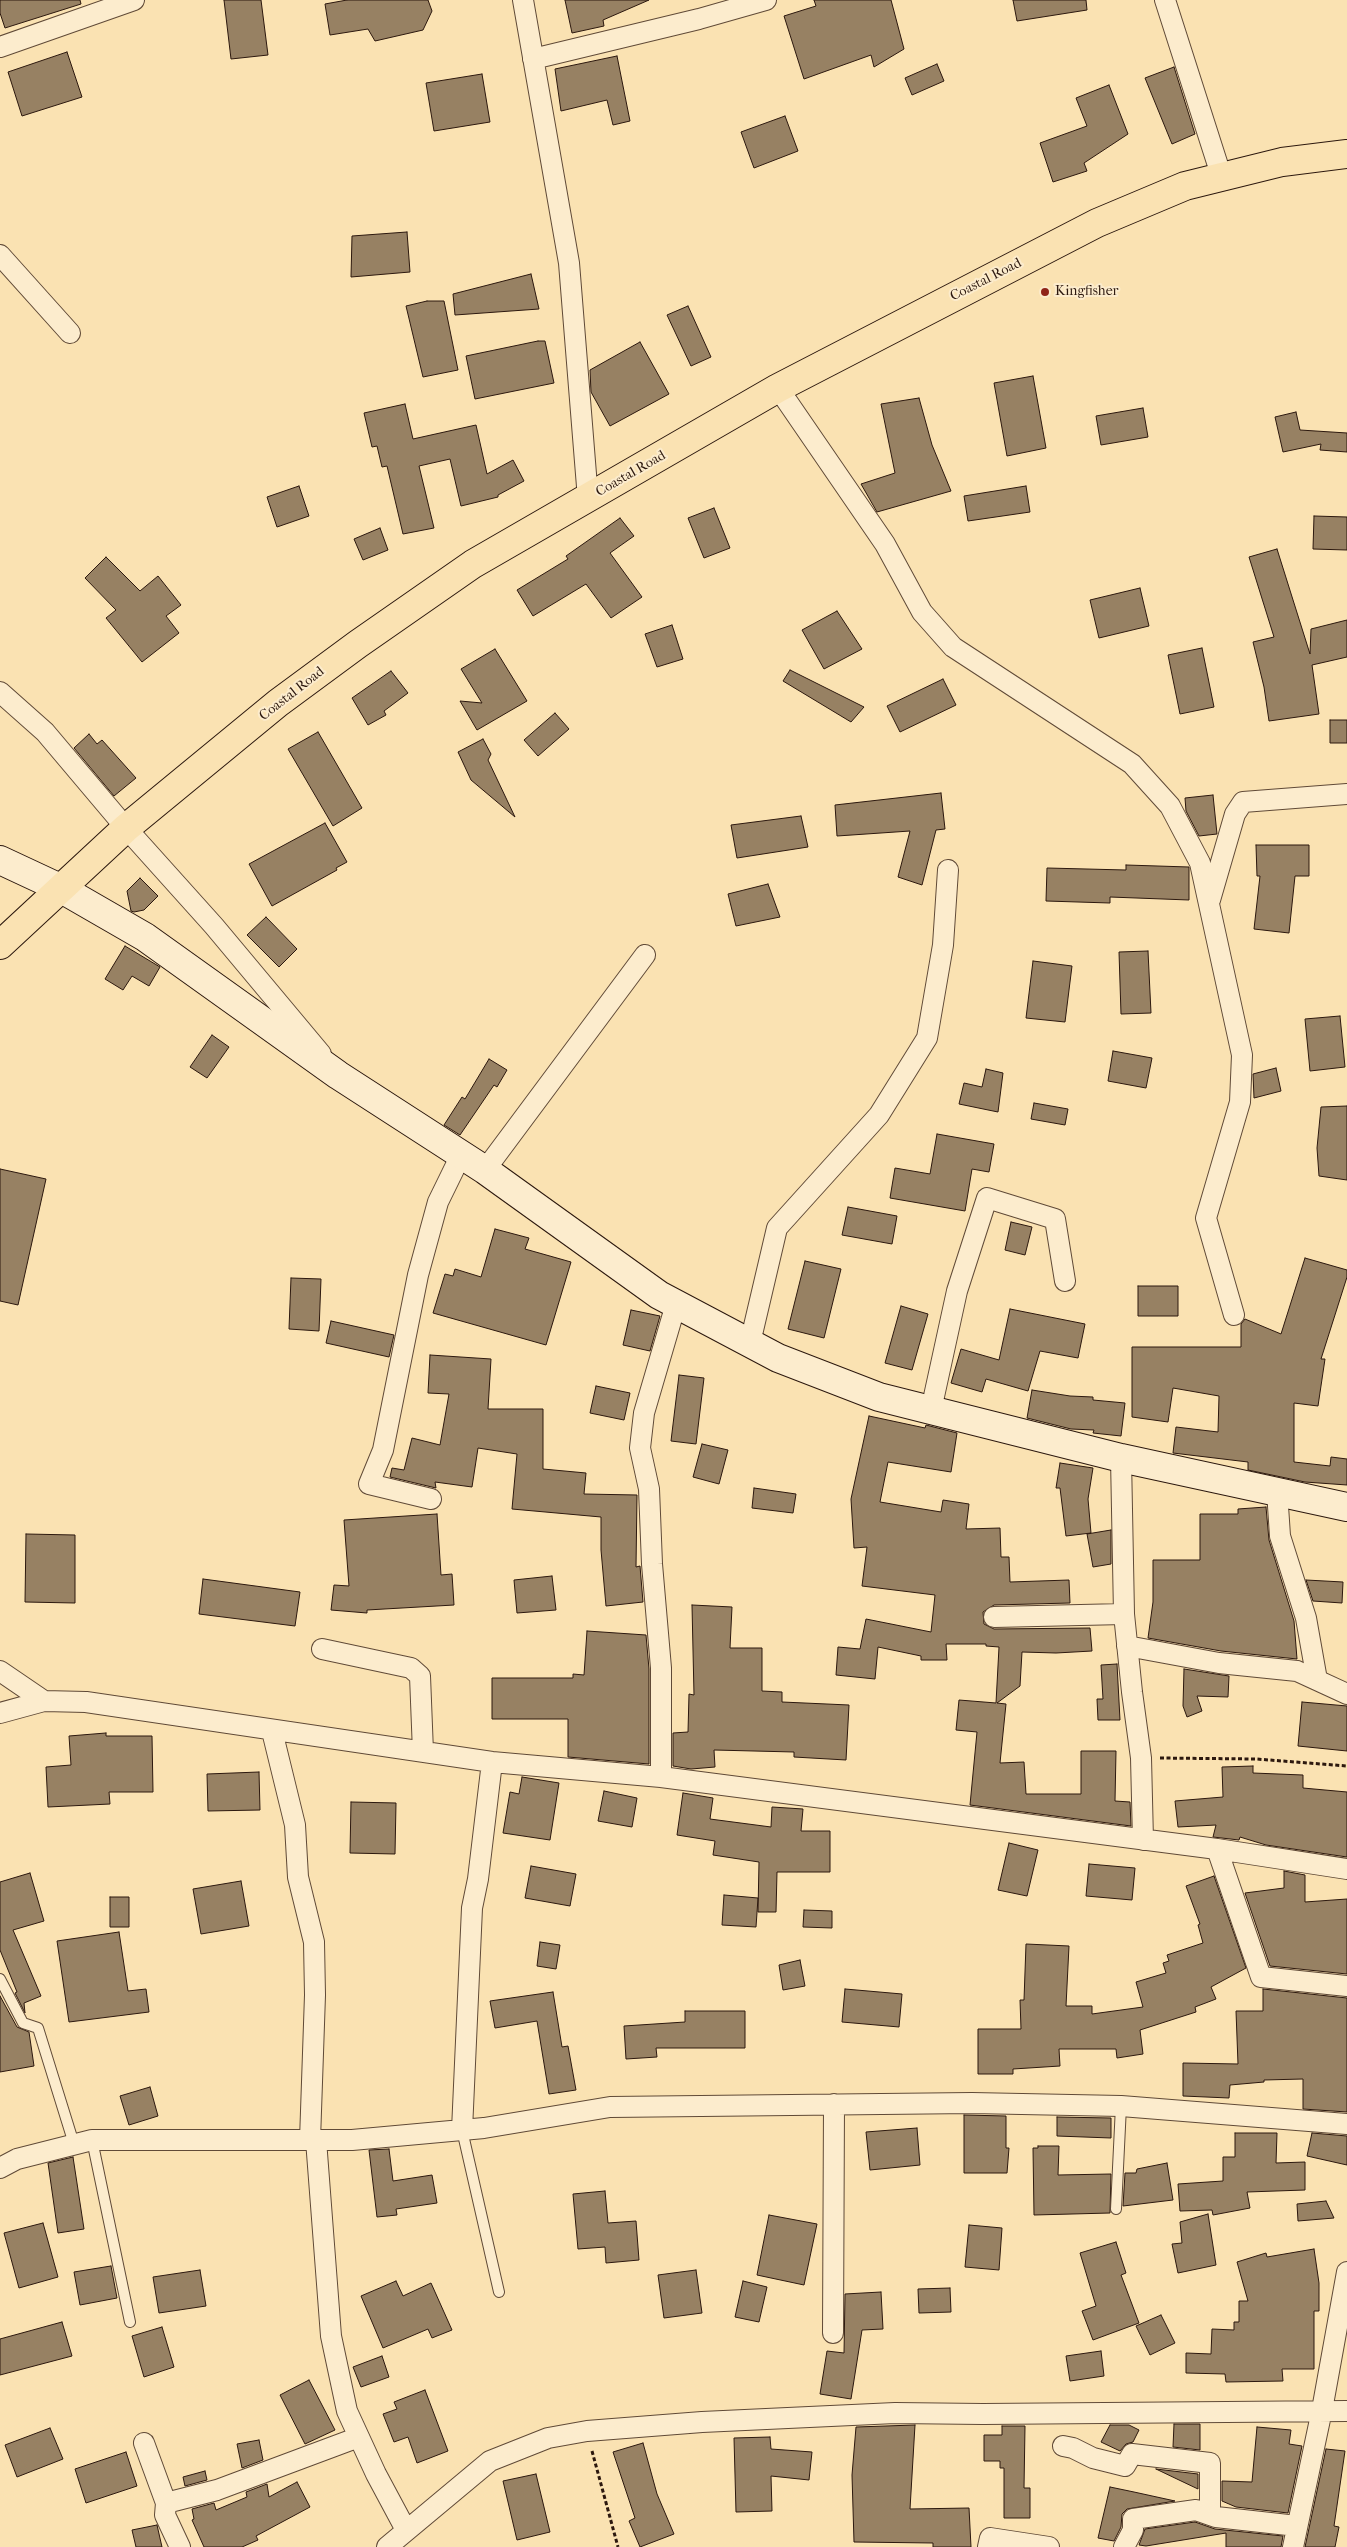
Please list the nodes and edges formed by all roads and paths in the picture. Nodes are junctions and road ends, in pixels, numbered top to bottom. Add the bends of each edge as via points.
1 (134, 0) edge
2 (523, 0) edge
3 (766, 0) edge
4 (1165, 0) edge
5 (0, 47) edge
6 (533, 59) junction
7 (1347, 154) edge
8 (1222, 178) junction
9 (0, 255) edge
10 (70, 333) dead end
11 (778, 388) junction
12 (588, 499) junction
13 (0, 692) edge
14 (1347, 794) edge
15 (126, 828) junction
16 (0, 860) edge
17 (948, 870) dead end
18 (60, 888) junction
19 (1209, 903) junction
20 (0, 945) edge
21 (645, 955) dead end
22 (338, 1075) junction
23 (461, 1155) junction
24 (485, 1170) junction
25 (1065, 1281) dead end
26 (676, 1304) junction
27 (1234, 1315) dead end
28 (750, 1343) junction
29 (931, 1410) junction
30 (1120, 1458) junction
31 (1277, 1491) junction
32 (431, 1499) dead end
33 (1347, 1507) edge
34 (1124, 1614) junction
35 (994, 1617) dead end
36 (1127, 1646) junction
37 (322, 1649) dead end
38 (0, 1671) edge
39 (1317, 1680) junction
40 (1347, 1694) edge
41 (44, 1701) junction
42 (0, 1713) edge
43 (272, 1731) junction
44 (423, 1752) junction
45 (1142, 1758) junction
46 (492, 1762) junction
47 (1347, 1766) edge
48 (662, 1777) junction
49 (1142, 1840) junction
50 (1217, 1849) junction
51 (1347, 1869) edge
52 (0, 1980) edge
53 (1347, 1986) edge
54 (834, 2104) junction
55 (1120, 2106) junction
56 (1347, 2124) edge
57 (462, 2130) junction
58 (313, 2140) junction
59 (83, 2142) junction
60 (0, 2168) edge
61 (1116, 2209) dead end
62 (1347, 2272) edge
63 (499, 2292) dead end
64 (130, 2322) dead end
65 (834, 2333) dead end
66 (1322, 2410) junction
67 (1347, 2412) edge
68 (587, 2432) junction
69 (359, 2437) junction
70 (144, 2443) dead end
71 (1062, 2446) dead end
72 (166, 2503) junction
73 (1210, 2515) junction
74 (1297, 2526) junction
75 (406, 2530) junction
76 (180, 2547) edge
77 (387, 2547) edge
78 (618, 2547) edge
79 (988, 2547) edge
80 (1048, 2547) edge
81 (1124, 2547) edge
82 (1293, 2547) edge

1 - 5 street
2 - 6 street
3 - 6 street
4 - 8 street
6 - 12 street via 569,263
7 - 8 main road, Coastal Road via 1282,162
8 - 11 main road, Coastal Road via 1185,186 1097,223
9 - 10 street
11 - 12 main road, Coastal Road
11 - 19 street via 885,544 922,612 953,647 1132,764 1170,806 1200,863
12 - 15 main road, Coastal Road via 473,564 358,644 278,704
13 - 15 street via 45,732
14 - 19 street via 1243,802 1235,814
15 - 18 main road, Coastal Road
15 - 22 street via 214,926
16 - 18 street
17 - 28 street via 943,945 927,1038 879,1115 777,1228
18 - 20 main road, Coastal Road
18 - 22 street via 145,937
19 - 27 street via 1242,1055 1240,1102 1206,1218
21 - 24 street
22 - 23 street
23 - 24 street
23 - 32 street via 438,1202 418,1275 383,1450 368,1484
24 - 26 street
25 - 29 street via 1055,1220 987,1198 958,1291
26 - 28 street
26 - 48 street via 644,1413 640,1448 649,1489 662,1668
28 - 29 street via 778,1358 879,1397
29 - 30 street
30 - 31 street
30 - 34 street
31 - 33 street
31 - 39 street via 1280,1536 1306,1618
34 - 35 street
34 - 36 street
36 - 39 street via 1176,1657 1297,1671
36 - 45 street
37 - 44 street via 412,1668 420,1676
38 - 41 street
39 - 40 street
41 - 42 street
41 - 43 street via 86,1702
43 - 44 street
43 - 58 street via 295,1825 298,1877 314,1942
44 - 46 street
45 - 47 path via 1256,1759
45 - 49 street
46 - 48 street
46 - 57 street via 472,1908
48 - 49 street
49 - 50 street
50 - 51 street
50 - 53 street via 1261,1977
52 - 59 lane via 23,2023 38,2028
54 - 55 street
54 - 57 street via 610,2107
54 - 65 street
55 - 56 street
55 - 61 lane
57 - 58 street via 352,2140
57 - 63 lane
58 - 59 street
58 - 69 street via 331,2336 346,2411
59 - 60 street via 17,2159
59 - 64 lane
62 - 66 street
66 - 67 street
66 - 68 street via 895,2412 702,2422
66 - 74 street
68 - 75 street via 548,2438 490,2461
68 - 78 path
69 - 72 street via 217,2490
69 - 75 street
70 - 72 street
71 - 73 street via 1125,2466 1132,2454 1210,2463
72 - 76 street via 165,2515
73 - 74 street
73 - 81 street via 1196,2510 1133,2520 1133,2530
74 - 82 street
75 - 77 street
79 - 80 street via 990,2538

